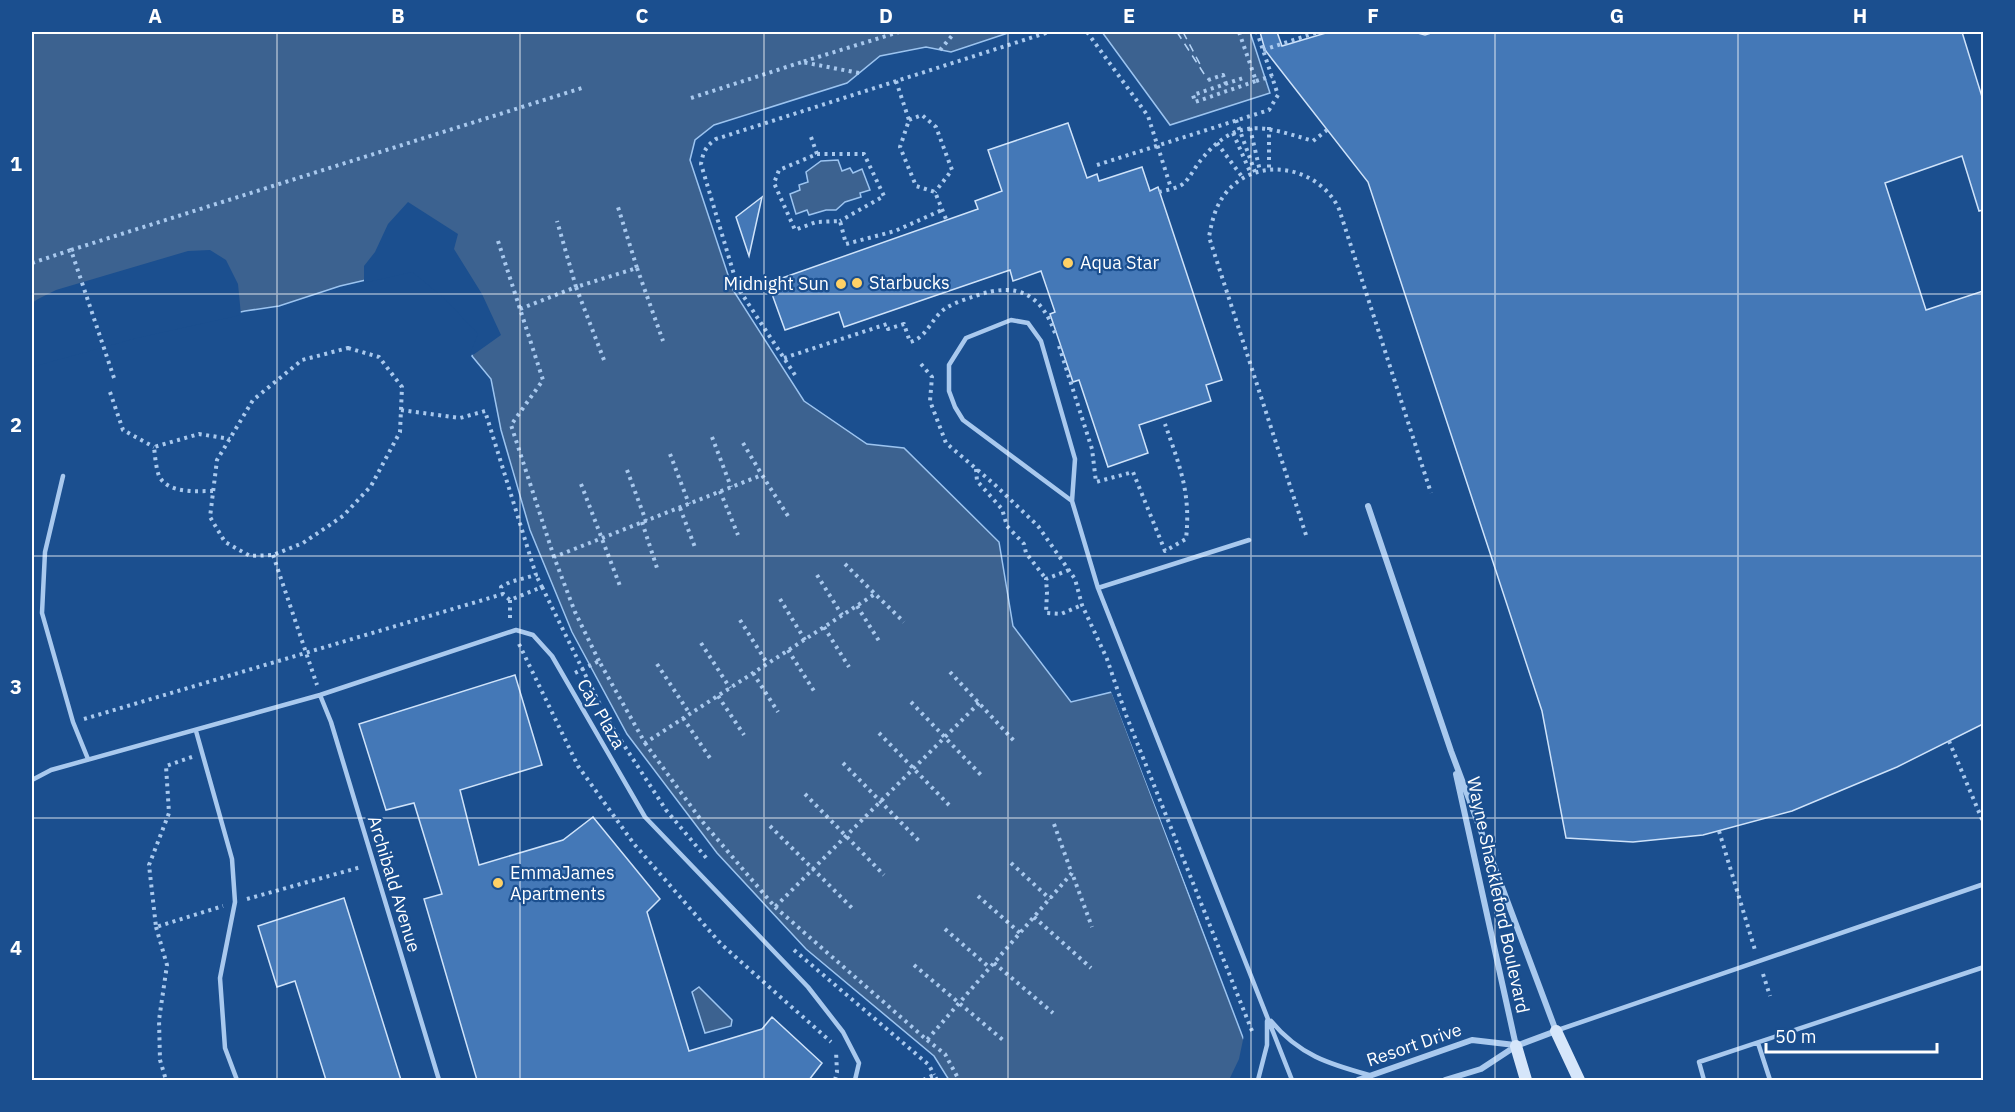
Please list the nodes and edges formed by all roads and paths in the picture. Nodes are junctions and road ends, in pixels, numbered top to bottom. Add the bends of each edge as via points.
1 (899, 32) edge
2 (955, 32) edge
3 (1049, 32) edge
4 (1087, 32) edge
5 (1239, 32) edge
6 (1257, 32) edge
7 (1318, 32) edge
8 (940, 50) dead end
9 (1263, 50) junction
10 (802, 62) junction
11 (859, 73) dead end
12 (1272, 76) junction
13 (1246, 77) dead end
14 (1208, 80) dead end
15 (896, 81) junction
16 (1256, 81) junction
17 (1226, 84) junction
18 (585, 87) dead end
19 (691, 98) dead end
20 (909, 120) junction
21 (1236, 120) junction
22 (1250, 128) junction
23 (1269, 128) junction
24 (1240, 130) junction
25 (1328, 130) dead end
26 (1233, 133) junction
27 (811, 137) dead end
28 (1217, 143) junction
29 (1157, 145) junction
30 (817, 154) junction
31 (1097, 165) dead end
32 (1269, 170) junction
33 (1256, 172) junction
34 (1243, 178) junction
35 (1171, 188) junction
36 (935, 192) junction
37 (1160, 192) dead end
38 (617, 204) dead end
39 (942, 210) junction
40 (946, 219) dead end
41 (556, 221) dead end
42 (840, 221) junction
43 (498, 241) dead end
44 (71, 250) junction
45 (32, 262) edge
46 (637, 268) junction
47 (576, 288) junction
48 (520, 309) junction
49 (663, 341) dead end
50 (784, 358) junction
51 (604, 360) dead end
52 (921, 364) dead end
53 (795, 375) dead end
54 (114, 378) dead end
55 (110, 392) dead end
56 (401, 410) junction
57 (1165, 424) dead end
58 (712, 437) dead end
59 (230, 439) junction
60 (743, 443) dead end
61 (154, 447) junction
62 (670, 454) dead end
63 (975, 469) junction
64 (627, 470) dead end
65 (762, 475) junction
66 (63, 476) dead end
67 (581, 484) dead end
68 (731, 487) junction
69 (213, 491) junction
70 (720, 491) junction
71 (1431, 493) dead end
72 (1072, 501) junction
73 (689, 504) junction
74 (1368, 506) dead end
75 (680, 508) junction
76 (788, 516) dead end
77 (644, 522) junction
78 (738, 535) dead end
79 (1306, 535) dead end
80 (601, 539) junction
81 (1249, 540) dead end
82 (696, 550) dead end
83 (273, 555) junction
84 (554, 557) junction
85 (845, 564) dead end
86 (657, 568) dead end
87 (1069, 570) junction
88 (536, 575) junction
89 (817, 575) dead end
90 (1046, 579) junction
91 (620, 586) dead end
92 (542, 587) junction
93 (1098, 588) junction
94 (503, 594) junction
95 (875, 594) junction
96 (780, 598) dead end
97 (1082, 605) junction
98 (857, 606) junction
99 (842, 615) junction
100 (740, 620) dead end
101 (904, 622) dead end
102 (824, 627) junction
103 (805, 640) junction
104 (879, 640) dead end
105 (701, 643) dead end
106 (789, 650) junction
107 (306, 652) junction
108 (599, 662) junction
109 (767, 663) junction
110 (657, 664) dead end
111 (589, 666) dead end
112 (849, 667) dead end
113 (950, 672) dead end
114 (753, 673) junction
115 (730, 688) junction
116 (814, 691) dead end
117 (320, 695) junction
118 (718, 696) junction
119 (911, 702) dead end
120 (979, 703) junction
121 (778, 712) dead end
122 (690, 714) junction
123 (683, 718) junction
124 (73, 722) junction
125 (196, 731) junction
126 (879, 733) dead end
127 (744, 735) dead end
128 (945, 737) junction
129 (1949, 741) dead end
130 (1016, 742) dead end
131 (645, 743) junction
132 (1451, 751) junction
133 (204, 753) junction
134 (710, 758) dead end
135 (88, 759) junction
136 (843, 763) dead end
137 (912, 769) junction
138 (981, 775) dead end
139 (32, 780) edge
140 (806, 794) dead end
141 (880, 801) junction
142 (949, 805) dead end
143 (1054, 824) dead end
144 (1983, 824) edge
145 (770, 826) dead end
146 (1719, 831) dead end
147 (846, 836) junction
148 (920, 841) dead end
149 (709, 861) dead end
150 (1011, 863) dead end
151 (373, 864) junction
152 (812, 869) junction
153 (884, 875) dead end
154 (1072, 875) junction
155 (1983, 884) edge
156 (978, 896) dead end
157 (1050, 898) junction
158 (235, 902) junction
159 (775, 906) junction
160 (853, 909) dead end
161 (1034, 917) junction
162 (156, 927) junction
163 (1092, 927) dead end
164 (945, 929) dead end
165 (1020, 933) junction
166 (788, 945) dead end
167 (1757, 957) dead end
168 (994, 963) junction
169 (914, 965) dead end
170 (1761, 967) dead end
171 (1983, 967) edge
172 (990, 968) junction
173 (1091, 968) dead end
174 (1770, 996) dead end
175 (959, 1003) junction
176 (1053, 1013) dead end
177 (1267, 1017) junction
178 (1556, 1031) junction
179 (927, 1040) junction
180 (1003, 1040) dead end
181 (1251, 1040) dead end
182 (1758, 1043) junction
183 (1516, 1046) junction
184 (934, 1075) junction
185 (1372, 1076) junction
186 (166, 1080) edge
187 (237, 1080) edge
188 (439, 1080) edge
189 (855, 1080) edge
190 (923, 1080) edge
191 (937, 1080) edge
192 (959, 1080) edge
193 (1258, 1080) edge
194 (1292, 1080) edge
195 (1358, 1080) edge
196 (1445, 1080) edge
197 (1526, 1080) edge
198 (1579, 1080) edge
199 (1704, 1080) edge
200 (1770, 1080) edge

1 - 10 path
2 - 8 path
3 - 15 path
4 - 29 path via 1148,116
5 - 16 path
6 - 9 path
7 - 9 path
9 - 12 path
10 - 11 path
10 - 19 path
12 - 16 path
12 - 21 path via 1278,95 1269,110
13 - 17 path
14 - 17 path via 1223,75
15 - 20 path
15 - 50 path via 716,139 703,153 701,164 738,288
16 - 17 path via 1195,102 1193,95
18 - 44 path
20 - 36 path via 900,147 916,186
20 - 36 path via 922,115 936,127 952,170
21 - 24 path
21 - 29 path
22 - 23 path
22 - 24 path
22 - 33 path
23 - 25 path via 1313,141
23 - 32 path
24 - 26 path
24 - 33 path
26 - 28 path
26 - 33 path
27 - 30 path
28 - 34 path
28 - 35 path via 1184,184
29 - 31 path
29 - 35 path
30 - 42 path via 864,153 884,196
30 - 42 path via 780,170 774,183 795,230 816,222
32 - 33 path
32 - 71 path via 1311,178 1333,196
33 - 34 path
34 - 79 path via 1218,205 1209,237
35 - 37 path
36 - 39 path
38 - 46 path
39 - 40 path
39 - 42 path via 895,231 846,244
41 - 47 path
43 - 48 path
44 - 45 path
44 - 54 path
46 - 47 path
46 - 49 path
47 - 48 path
47 - 51 path
48 - 84 path via 543,380 512,425
50 - 53 path
50 - 57 path via 887,324 888,328 904,324 910,342 916,341 940,313 959,302 988,291 1017,290 1030,295 1050,317 1092,449 1096,482 1133,472 1165,551 1186,539 1189,513 1183,473
52 - 63 path via 932,377 930,401 946,443
55 - 61 path via 123,430
56 - 59 path via 402,387 379,357 348,348 302,360 253,400
56 - 83 path via 400,432 371,486 343,516 303,543
56 - 88 path via 460,417 485,411
58 - 68 path
59 - 61 path via 199,434
59 - 69 path via 217,460
60 - 65 path
61 - 69 path via 160,477 170,486 186,491
62 - 73 path
63 - 87 path via 1038,526
63 - 90 path via 977,481 1002,509 1007,526 1024,544 1026,553
64 - 77 path
65 - 68 path
65 - 76 path
66 - 124 lane via 45,552 42,613
67 - 80 path
68 - 70 path
69 - 83 path via 210,517 225,542 250,556
70 - 73 path
70 - 78 path
72 - 72 lane via 1075,459 1041,341 1028,323 1011,320 966,338 949,365 949,391 955,408 963,420
72 - 93 lane
73 - 75 path
74 - 132 street, Wayne Shackleford Boulevard
75 - 77 path
75 - 82 path
77 - 80 path
77 - 86 path
80 - 84 path
80 - 91 path
81 - 93 lane
83 - 107 path
84 - 108 path
85 - 95 path
87 - 90 path
87 - 97 path
88 - 92 path
88 - 94 path via 501,587
89 - 99 path
90 - 97 path via 1046,613 1060,614
92 - 94 path via 510,600
92 - 149 path via 607,718 666,810
93 - 177 lane
94 - 107 path
95 - 98 path
95 - 101 path
96 - 103 path
97 - 181 path via 1107,659 1252,1031
98 - 99 path
98 - 104 path
99 - 102 path
100 - 109 path
102 - 103 path
102 - 112 path
103 - 106 path
105 - 115 path
106 - 109 path
106 - 116 path
107 - 117 path
107 - 124 path
108 - 111 path
108 - 131 path
109 - 114 path
110 - 122 path
113 - 120 path
114 - 115 path
114 - 121 path
115 - 118 path
117 - 125 lane, Cay Plaza
117 - 151 lane, Archibald Avenue
117 - 189 lane, Cay Plaza via 516,630 533,635 552,656 645,818 808,987 843,1032 859,1063
118 - 122 path
118 - 127 path
119 - 128 path
120 - 128 path
120 - 130 path
122 - 123 path
123 - 131 path
123 - 134 path
124 - 135 lane
125 - 133 lane
125 - 135 lane, Cay Plaza
126 - 137 path
128 - 137 path
128 - 138 path
129 - 144 path
131 - 159 path via 700,820
132 - 178 street, Wayne Shackleford Boulevard
132 - 183 street, Wayne Shackleford Boulevard
133 - 158 lane via 232,859
133 - 162 path via 166,766 169,813 149,865
135 - 139 lane, Cay Plaza
136 - 141 path
137 - 141 path
137 - 142 path
140 - 147 path
141 - 147 path
141 - 148 path
143 - 154 path
145 - 152 path
146 - 167 path
147 - 152 path
147 - 153 path
150 - 157 path
151 - 158 path
151 - 188 lane, Archibald Avenue
152 - 159 path
152 - 160 path
154 - 157 path
154 - 163 path
155 - 178 lane
156 - 165 path
157 - 161 path
158 - 162 path
158 - 187 lane via 220,978 225,1048
159 - 179 path
161 - 165 path
161 - 173 path
162 - 186 path via 167,965 159,1020 160,1060
164 - 172 path
165 - 168 path
166 - 184 path via 928,1065
168 - 172 path
168 - 176 path
169 - 175 path
170 - 174 path
171 - 182 lane
172 - 175 path
175 - 179 path
175 - 180 path
177 - 185 lane via 1306,1053
177 - 193 lane via 1267,1045
177 - 194 lane
178 - 183 street, Resort Drive
178 - 198 street
179 - 192 path via 945,1054
182 - 199 lane via 1699,1062
182 - 200 lane
183 - 185 street, Resort Drive via 1472,1040
183 - 196 street, Resort Drive via 1481,1069
183 - 197 street
184 - 190 path
184 - 191 path
185 - 195 street, Resort Drive

